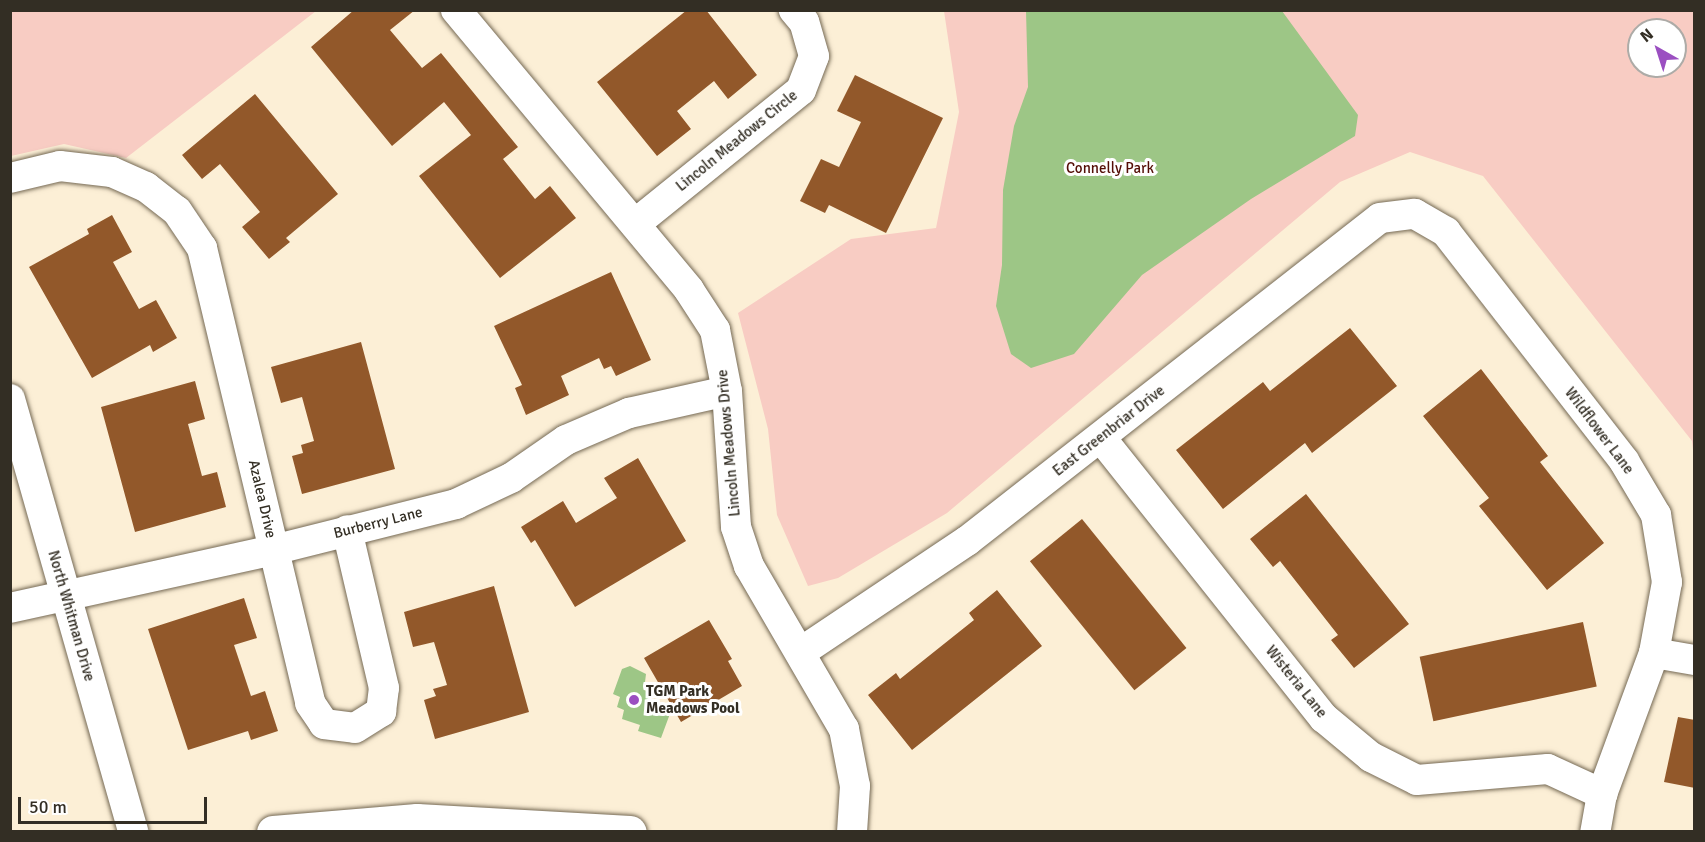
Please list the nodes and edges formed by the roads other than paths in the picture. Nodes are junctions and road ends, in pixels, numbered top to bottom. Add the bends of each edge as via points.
1 (456, 10) edge
2 (794, 10) edge
3 (10, 178) edge
4 (1415, 214) joint
5 (635, 224) junction
6 (727, 391) junction
7 (10, 399) edge
8 (1101, 438) junction
9 (347, 530) junction
10 (273, 550) junction
11 (66, 596) junction
12 (10, 608) edge
13 (801, 652) junction
14 (1654, 653) junction
15 (1695, 660) edge
16 (1602, 794) junction
17 (134, 831) edge
18 (273, 831) edge
19 (630, 831) edge
20 (852, 831) edge
21 (1595, 831) edge

1 - 5 street, Lincoln Meadows Drive
2 - 5 street, Lincoln Meadows Circle via 804,22 813,56 801,90
3 - 10 street, Azalea Drive via 60,166 112,172 146,187 177,211 202,248
4 - 8 street, East Greenbriar Drive via 1380,218
4 - 14 street, Wildflower Lane via 1446,232 1624,461 1656,515 1666,582
5 - 6 street, Lincoln Meadows Drive via 689,290 715,330
6 - 9 street, Burberry Lane via 629,413 566,440 512,478 456,504
6 - 13 street, Lincoln Meadows Drive via 736,527 749,566
7 - 11 street, North Whitman Drive
8 - 13 street, East Greenbriar Drive via 967,541
8 - 16 street, Wisteria Lane via 1324,718 1371,757 1417,780 1548,769
9 - 10 street, Burberry Lane
9 - 10 street, Azalea Drive via 384,688 381,712 355,728 324,724 310,703
10 - 11 street, Burberry Lane
11 - 12 street, Burberry Lane
11 - 17 street, North Whitman Drive
13 - 20 street, Lincoln Meadows Drive via 844,729 855,786
14 - 15 street
14 - 16 street, Wildflower Lane
16 - 21 street, Wildflower Lane
18 - 19 street via 417,820

